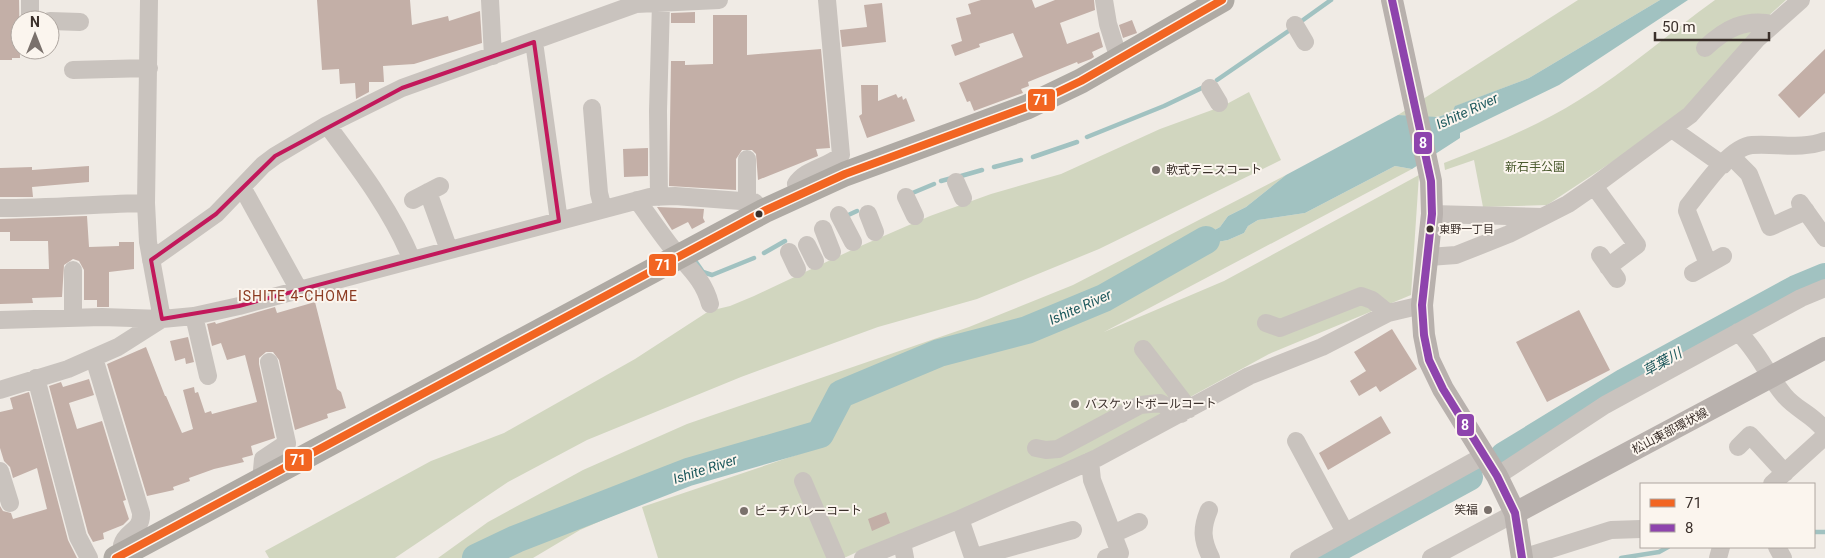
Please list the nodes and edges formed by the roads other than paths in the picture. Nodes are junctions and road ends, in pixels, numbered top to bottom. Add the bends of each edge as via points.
1 (149, 0) edge
2 (490, 0) edge
3 (719, 0) edge
4 (827, 0) edge
5 (1104, 0) edge
6 (1392, 0) edge
7 (1801, 0) edge
8 (661, 3) junction
9 (1208, 4) edge
10 (60, 21) edge
11 (80, 22) dead end
12 (1773, 24) junction
13 (1295, 25) dead end
14 (534, 42) junction
15 (1305, 42) dead end
16 (1705, 48) dead end
17 (493, 56) junction
18 (1119, 59) junction
19 (149, 68) junction
20 (73, 70) dead end
21 (1210, 88) dead end
22 (1219, 103) dead end
23 (592, 108) dead end
24 (327, 125) junction
25 (1672, 129) junction
26 (1825, 141) edge
27 (747, 159) dead end
28 (1727, 161) junction
29 (1594, 186) junction
30 (242, 187) junction
31 (427, 193) dead end
32 (800, 194) junction
33 (659, 197) junction
34 (906, 197) dead end
35 (637, 200) junction
36 (146, 203) junction
37 (756, 206) junction
38 (0, 208) edge
39 (603, 209) junction
40 (868, 214) dead end
41 (1432, 214) junction
42 (839, 215) dead end
43 (916, 216) dead end
44 (1544, 217) junction
45 (559, 221) junction
46 (823, 229) dead end
47 (875, 232) dead end
48 (1825, 238) edge
49 (853, 242) dead end
50 (807, 245) dead end
51 (450, 250) junction
52 (789, 252) dead end
53 (832, 252) dead end
54 (680, 255) junction
55 (1429, 257) junction
56 (151, 260) junction
57 (412, 260) junction
58 (815, 261) dead end
59 (1708, 265) dead end
60 (1608, 267) dead end
61 (73, 270) dead end
62 (797, 270) dead end
63 (1825, 288) edge
64 (299, 290) junction
65 (710, 304) dead end
66 (1422, 305) junction
67 (1388, 313) junction
68 (194, 316) junction
69 (73, 318) junction
70 (162, 319) junction
71 (0, 320) edge
72 (1266, 323) dead end
73 (1738, 332) junction
74 (1825, 348) edge
75 (1143, 349) dead end
76 (94, 358) junction
77 (269, 362) dead end
78 (208, 376) dead end
79 (1772, 377) junction
80 (36, 378) junction
81 (0, 390) edge
82 (1185, 412) junction
83 (1824, 438) edge
84 (1738, 447) dead end
85 (1036, 448) dead end
86 (1295, 448) dead end
87 (1485, 455) junction
88 (1090, 461) junction
89 (0, 471) edge
90 (1497, 476) junction
91 (266, 478) junction
92 (1778, 479) edge
93 (803, 481) dead end
94 (10, 503) dead end
95 (1209, 510) dead end
96 (1515, 513) junction
97 (960, 519) junction
98 (1138, 522) dead end
99 (1640, 528) edge
100 (1073, 530) dead end
101 (1345, 532) junction
102 (1112, 534) junction
103 (903, 550) edge
104 (121, 555) edge
105 (89, 558) edge
106 (836, 558) edge
107 (863, 558) edge
108 (1106, 558) edge
109 (1211, 558) edge
110 (1299, 558) edge
111 (1431, 558) edge
112 (1522, 558) edge

1 - 19 street
2 - 17 street
3 - 8 street
4 - 32 street via 842,155 800,178 796,184
5 - 18 street
6 - 41 main road via 1430,172
7 - 12 street
8 - 14 street via 636,4
8 - 33 street
9 - 18 highway
10 - 11 street
12 - 16 street via 1739,24 1719,34
12 - 25 street via 1704,100
13 - 15 street
14 - 17 street
14 - 45 street
17 - 24 street via 402,88
18 - 32 highway via 1027,107 845,174
19 - 20 street
19 - 36 street
21 - 22 street
23 - 39 street
24 - 30 street via 275,156
24 - 57 street via 372,186
25 - 28 street
25 - 29 street
26 - 28 street via 1798,146 1751,145
27 - 37 street
28 - 48 street via 1749,174 1770,227 1803,207
28 - 59 street via 1714,173 1687,211
29 - 44 street
29 - 60 street via 1636,245
30 - 56 street via 216,214
30 - 64 street
31 - 51 street
32 - 37 highway
33 - 35 street
33 - 37 street
34 - 43 street
35 - 39 street
35 - 54 street
36 - 38 street
36 - 56 street
37 - 54 highway
39 - 45 street
40 - 47 street
41 - 44 street
41 - 55 main road
42 - 49 street
44 - 55 street via 1456,255
45 - 51 street
46 - 53 street
50 - 58 street
51 - 57 street
52 - 62 street
54 - 65 street via 707,292
54 - 91 highway
55 - 66 main road
56 - 70 street
57 - 64 street
61 - 69 street
63 - 73 street
64 - 68 street
66 - 67 street
66 - 87 main road via 1430,360 1443,389
67 - 72 street via 1361,296 1280,328
67 - 82 street via 1322,347 1248,376
68 - 70 street
68 - 78 street
69 - 70 street
69 - 71 street
70 - 76 street
73 - 79 street via 1751,344
73 - 90 street via 1605,405
74 - 79 main road, 松山東部環状線
75 - 82 street
76 - 80 street via 68,370
76 - 104 street via 141,513 141,522 123,540
77 - 91 street via 287,443 263,459 262,470
79 - 83 street via 1794,406 1813,417
79 - 96 main road, 松山東部環状線
80 - 81 street
80 - 105 street via 78,537
82 - 85 street via 1160,403 1140,405 1058,449
82 - 88 street
83 - 92 street
84 - 92 street via 1750,435
86 - 101 street
87 - 90 main road
87 - 101 street
88 - 97 street
88 - 102 street via 1092,480
89 - 94 street
90 - 96 main road
91 - 104 highway
93 - 106 street
95 - 109 street via 1203,539
96 - 111 street
96 - 112 main road
97 - 100 street via 975,557
97 - 103 street
98 - 102 street
99 - 112 street via 1611,530
101 - 110 street
102 - 108 street via 1120,553
103 - 107 street

